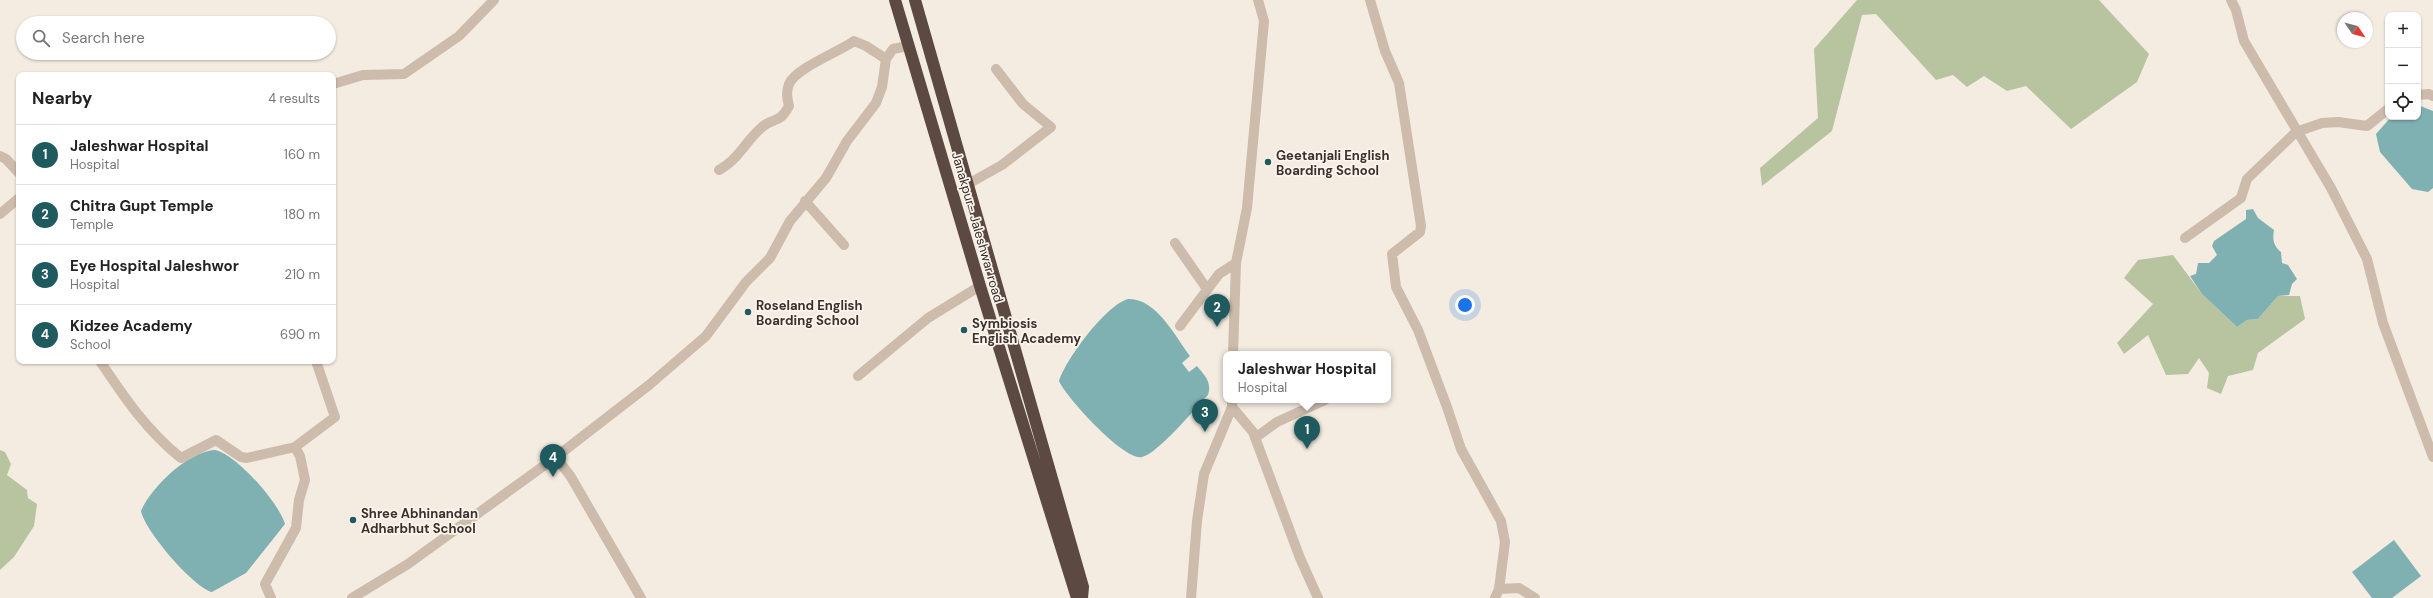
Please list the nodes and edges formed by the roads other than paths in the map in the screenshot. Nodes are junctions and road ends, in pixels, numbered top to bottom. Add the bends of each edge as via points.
1 (494, 0) edge
2 (895, 0) edge
3 (915, 0) edge
4 (1258, 0) edge
5 (1370, 0) edge
6 (2231, 0) edge
7 (908, 46) junction
8 (886, 59) junction
9 (996, 69) dead end
10 (336, 83) edge
11 (2421, 94) edge
12 (2433, 96) edge
13 (2385, 112) edge
14 (2296, 132) junction
15 (0, 156) edge
16 (16, 170) edge
17 (719, 170) dead end
18 (968, 184) junction
19 (16, 201) edge
20 (805, 201) junction
21 (0, 214) edge
22 (2185, 238) dead end
23 (1175, 243) dead end
24 (844, 245) dead end
25 (1236, 263) junction
26 (980, 286) junction
27 (1207, 289) junction
28 (1180, 326) dead end
29 (1233, 351) edge
30 (102, 364) edge
31 (317, 364) edge
32 (858, 376) dead end
33 (1318, 403) edge
34 (1232, 404) edge
35 (1255, 438) junction
36 (295, 446) junction
37 (556, 457) junction
38 (2433, 457) edge
39 (1497, 593) edge
40 (271, 598) edge
41 (352, 598) edge
42 (641, 598) edge
43 (1077, 598) edge
44 (1082, 598) edge
45 (1191, 598) edge
46 (1318, 598) edge
47 (1535, 598) edge

1 - 10 street via 459,36 404,74 363,75
2 - 7 highway, Janakpur- Jaleshwar road
3 - 18 highway
4 - 25 street via 1264,21 1247,208
5 - 39 street via 1385,51 1399,84 1421,226 1420,232 1392,254 1396,287 1418,330 1448,407 1461,449 1501,521 1505,542
6 - 14 street via 2244,41 2282,103
7 - 8 street via 893,49
7 - 26 highway, Janakpur- Jaleshwar road
8 - 17 street via 854,41 798,75 790,83 787,94 789,106 783,117 762,127 727,166
8 - 20 street via 882,87 876,103 847,141 826,178
9 - 18 street via 1023,104 1051,127 1002,165
11 - 12 street
13 - 14 street via 2368,126 2338,122 2322,123
14 - 22 street via 2246,179 2241,198
14 - 38 street via 2331,188 2366,259 2383,323
15 - 16 street
18 - 44 highway via 1084,587
19 - 21 street
20 - 24 street
20 - 37 street via 790,221 772,255 746,282 706,336 649,385
23 - 27 street
25 - 27 street via 1219,274
25 - 29 street
26 - 32 street via 928,318
26 - 43 highway, Janakpur- Jaleshwar road
27 - 28 street
30 - 36 street via 134,411 161,442 181,458 216,440 241,457 247,458
31 - 36 street via 335,417
33 - 35 street via 1277,422
34 - 35 street
34 - 45 street via 1204,474 1197,521
35 - 46 street
36 - 40 street via 305,480 299,500 296,528 265,584
37 - 41 street via 408,564
37 - 42 street via 571,477
39 - 47 street via 1519,588

